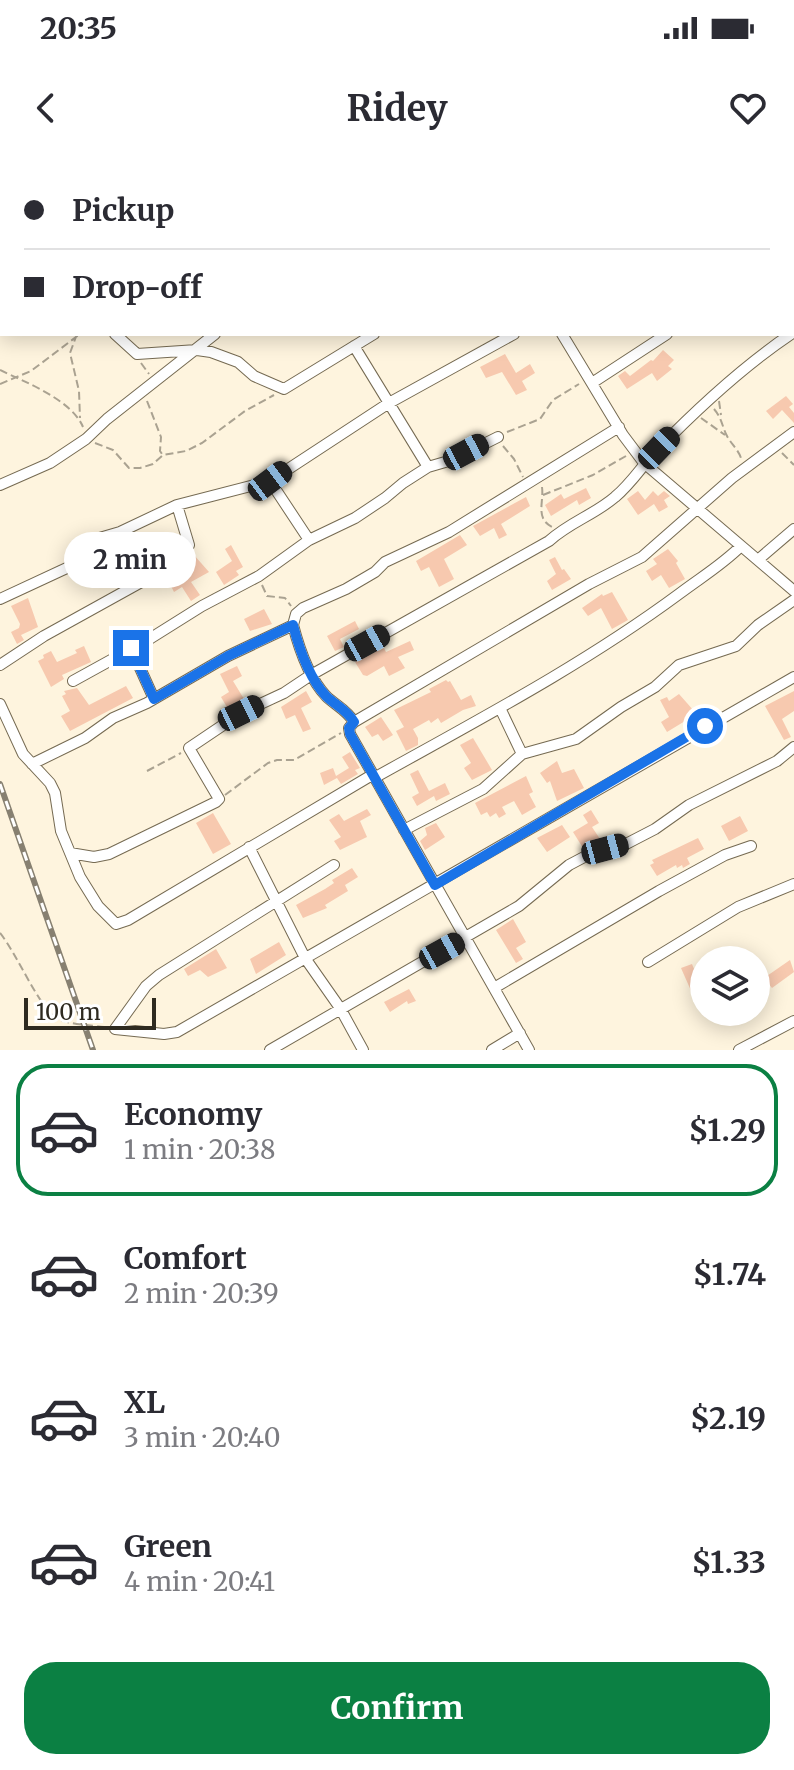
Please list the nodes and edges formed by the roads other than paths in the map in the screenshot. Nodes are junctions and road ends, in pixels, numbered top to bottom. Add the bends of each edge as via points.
1 (117, 336) edge
2 (213, 336) edge
3 (371, 336) edge
4 (510, 336) edge
5 (563, 336) edge
6 (664, 336) edge
7 (788, 336) edge
8 (354, 346) junction
9 (197, 350) junction
10 (592, 383) junction
11 (389, 403) junction
12 (619, 427) junction
13 (794, 432) edge
14 (495, 438) road end
15 (644, 463) junction
16 (428, 467) junction
17 (270, 481) junction
18 (0, 485) edge
19 (177, 505) junction
20 (697, 508) junction
21 (794, 529) edge
22 (309, 540) junction
23 (741, 546) junction
24 (759, 559) junction
25 (794, 591) edge
26 (0, 599) edge
27 (794, 600) edge
28 (294, 619) junction
29 (131, 648) junction
30 (1, 662) edge
31 (311, 675) junction
32 (794, 677) edge
33 (73, 681) dead end
34 (154, 699) junction
35 (0, 704) edge
36 (500, 708) junction
37 (351, 725) junction
38 (794, 747) edge
39 (522, 754) junction
40 (32, 764) junction
41 (373, 777) junction
42 (404, 830) junction
43 (751, 846) dead end
44 (249, 847) junction
45 (70, 853) junction
46 (334, 865) dead end
47 (794, 884) edge
48 (435, 885) junction
49 (277, 901) junction
50 (466, 938) junction
51 (305, 958) junction
52 (648, 962) dead end
53 (494, 988) junction
54 (340, 1008) junction
55 (794, 1021) edge
56 (520, 1033) junction
57 (755, 1047) edge
58 (270, 1050) edge
59 (363, 1050) edge
60 (492, 1050) edge
61 (529, 1050) edge
62 (739, 1050) edge

1 - 9 street via 137,354
2 - 9 street
3 - 8 street
4 - 11 street
5 - 10 street
6 - 10 street
7 - 15 street via 693,413
8 - 9 street via 284,389 238,362
8 - 11 street
9 - 18 street via 86,439 50,463
10 - 12 street
11 - 16 street
11 - 17 street
12 - 15 street
12 - 28 street
13 - 20 street
14 - 16 street
15 - 20 street
15 - 31 street via 597,511
16 - 22 street via 363,513
17 - 19 street
17 - 22 street
19 - 26 street via 96,539 87,545 84,560
19 - 30 street via 189,545 179,559
20 - 23 street
20 - 37 street via 642,557
21 - 24 street
22 - 29 street via 259,576
23 - 24 street
23 - 36 street via 642,623
24 - 25 street
27 - 39 street via 736,646 679,665 576,739
28 - 31 street
28 - 34 street
29 - 33 street
29 - 34 street
31 - 37 street via 349,714
31 - 45 street via 189,748 219,799 206,809 109,854
32 - 48 street
34 - 40 street
35 - 40 street
36 - 39 street
36 - 41 street
37 - 41 street
38 - 50 street via 655,829 569,865 519,906
39 - 42 street via 483,789
40 - 45 street via 55,793
41 - 42 street
41 - 44 street
42 - 48 street
43 - 53 street via 659,891
44 - 45 street via 116,924 98,906
44 - 49 street
46 - 49 street
47 - 52 street via 738,907
48 - 50 street
48 - 51 street
49 - 51 street
49 - 51 street via 159,975 115,1029 177,1032
50 - 53 street
50 - 54 street
51 - 54 street
53 - 56 street
54 - 58 street
54 - 59 street
55 - 57 street
56 - 60 street
56 - 61 street
57 - 62 street

